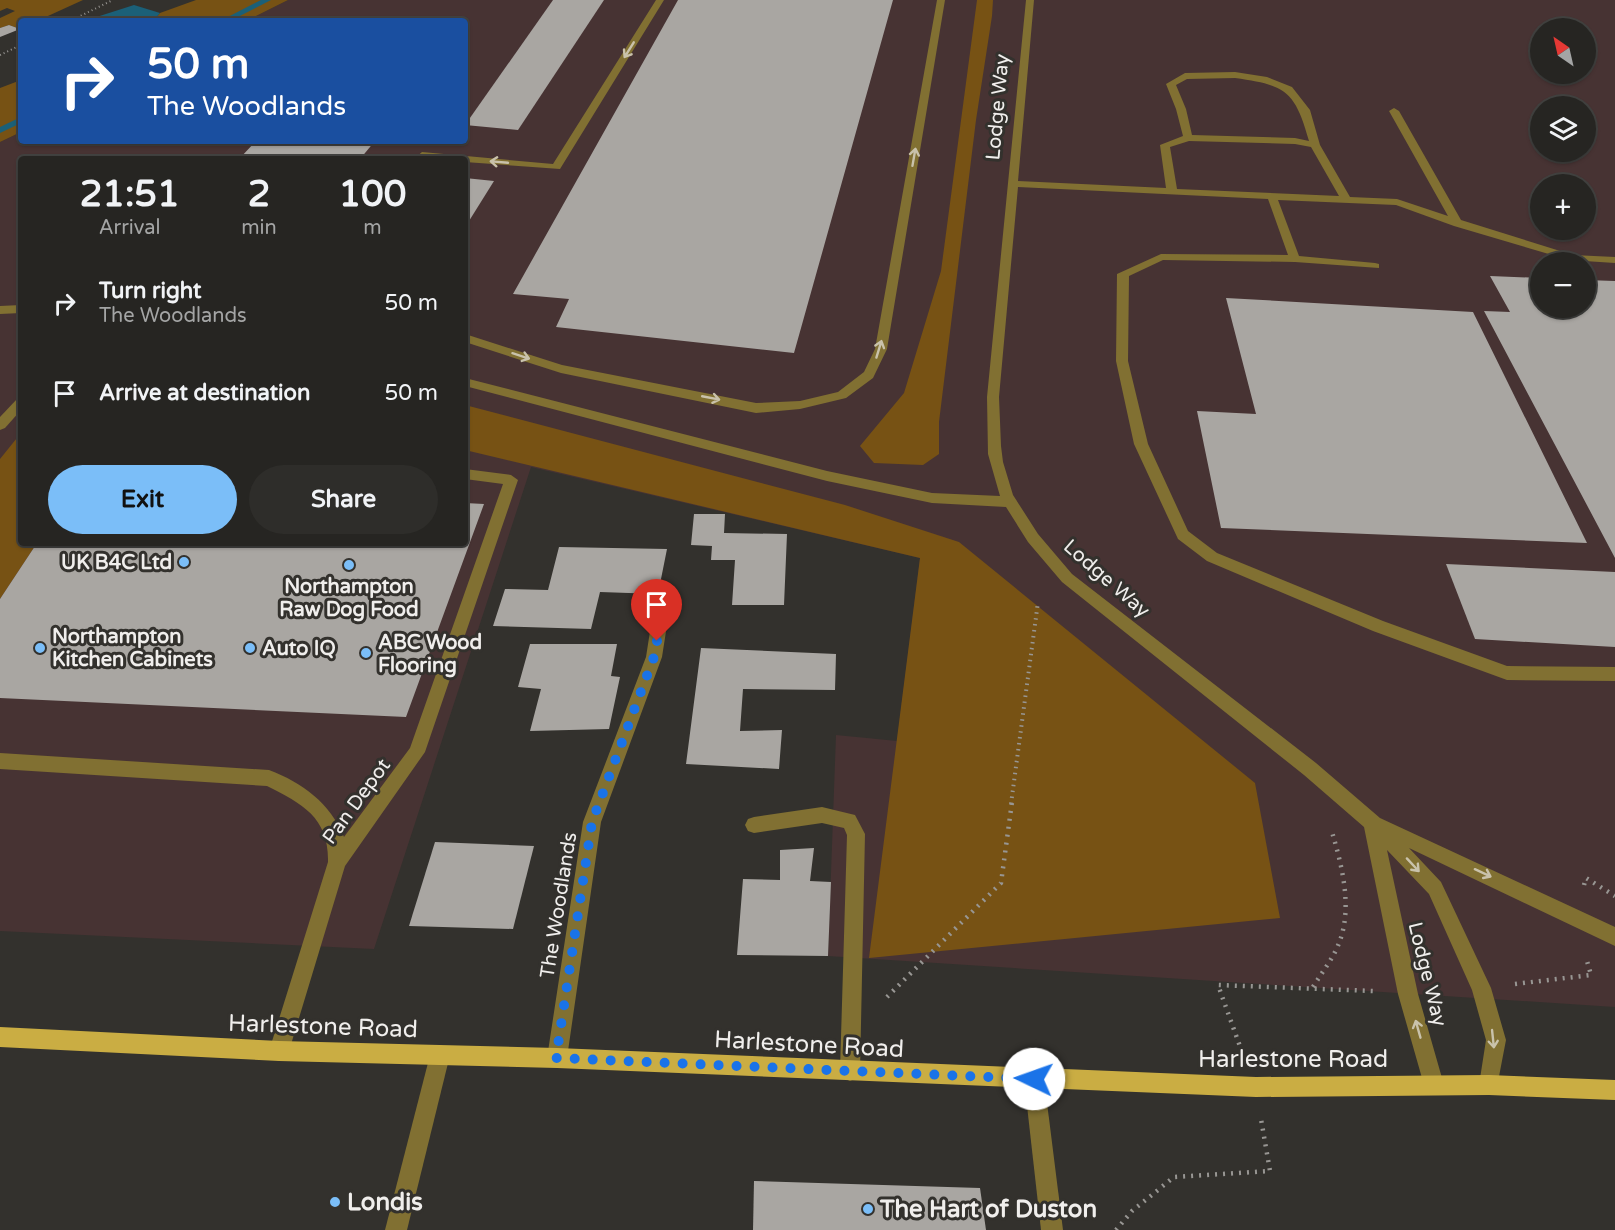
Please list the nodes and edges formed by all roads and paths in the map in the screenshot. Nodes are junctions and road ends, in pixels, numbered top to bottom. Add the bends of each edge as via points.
1 (113, 0) edge
2 (660, 0) edge
3 (941, 0) edge
4 (1030, 0) edge
5 (76, 18) edge
6 (18, 46) edge
7 (0, 54) edge
8 (1394, 111) dead end
9 (1188, 138) junction
10 (1315, 145) junction
11 (468, 159) edge
12 (1012, 184) junction
13 (1172, 192) junction
14 (1272, 197) junction
15 (1346, 199) junction
16 (1458, 224) junction
17 (1295, 259) junction
18 (1615, 260) edge
19 (1375, 266) dead end
20 (18, 309) edge
21 (0, 310) edge
22 (468, 339) edge
23 (468, 383) edge
24 (18, 405) edge
25 (0, 425) edge
26 (468, 474) edge
27 (1009, 502) junction
28 (1038, 602) dead end
29 (659, 625) dead end
30 (1615, 674) edge
31 (0, 761) edge
32 (1372, 822) junction
33 (754, 825) dead end
34 (1330, 829) dead end
35 (337, 862) junction
36 (1615, 896) edge
37 (1574, 915) junction
38 (1615, 936) edge
39 (1313, 987) junction
40 (1481, 988) junction
41 (1407, 993) junction
42 (880, 1004) dead end
43 (0, 1037) edge
44 (279, 1051) junction
45 (440, 1055) junction
46 (556, 1058) junction
47 (850, 1071) junction
48 (1034, 1079) junction
49 (1434, 1085) junction
50 (1489, 1085) junction
51 (1256, 1087) junction
52 (1615, 1090) edge
53 (396, 1230) edge
54 (1052, 1230) edge
55 (1116, 1230) edge

1 - 5 path
2 -> 11 street via 556,167
22 -> 3 street via 561,369 756,408 800,405 842,395 869,375 880,349
4 - 12 street, Lodge Way
6 - 7 path
8 - 16 street
9 - 10 street
9 - 10 street via 1171,84 1185,76 1235,75 1264,79 1290,89 1305,110
9 - 13 street via 1165,145
10 - 15 street
12 - 13 street
12 - 27 street, Lodge Way via 993,397 996,461
13 - 14 street
14 - 15 street
14 - 17 street
15 - 16 street via 1397,202
16 - 18 street via 1573,258
17 - 19 street
17 - 30 street via 1161,257 1123,274 1122,361 1141,444 1183,536 1212,556 1378,626 1507,673
20 - 21 street
23 - 27 street via 827,476 932,498
24 - 25 street
26 - 35 street, Pan Depot via 511,480 417,752
27 - 32 street, Lodge Way via 1033,540 1067,578
28 - 42 path via 1001,883
29 - 46 street, The Woodlands via 654,657 592,822
31 - 35 street, Pan Depot via 269,778 295,791 323,814 336,838
32 -> 37 street
32 -> 40 street via 1435,888
32 - 41 street, Lodge Way
33 - 47 street via 822,815 849,821 856,834
34 - 39 path via 1345,898 1341,938
35 - 44 street
36 - 37 path via 1586,878
37 - 38 street
37 - 40 path via 1591,975
39 - 41 path
39 - 51 path via 1282,990 1218,985
40 -> 50 street via 1496,1040
49 -> 41 street, Lodge Way
43 - 44 main road, Harlestone Road
44 - 45 main road, Harlestone Road
45 - 46 main road, Harlestone Road
45 - 53 street
46 - 47 main road, Harlestone Road
47 - 48 main road, Harlestone Road
48 - 51 main road, Harlestone Road
48 - 54 street
49 - 50 main road, Harlestone Road
49 - 51 main road, Harlestone Road
50 - 52 main road, Harlestone Road
51 - 55 path via 1270,1171 1174,1177 1132,1211

